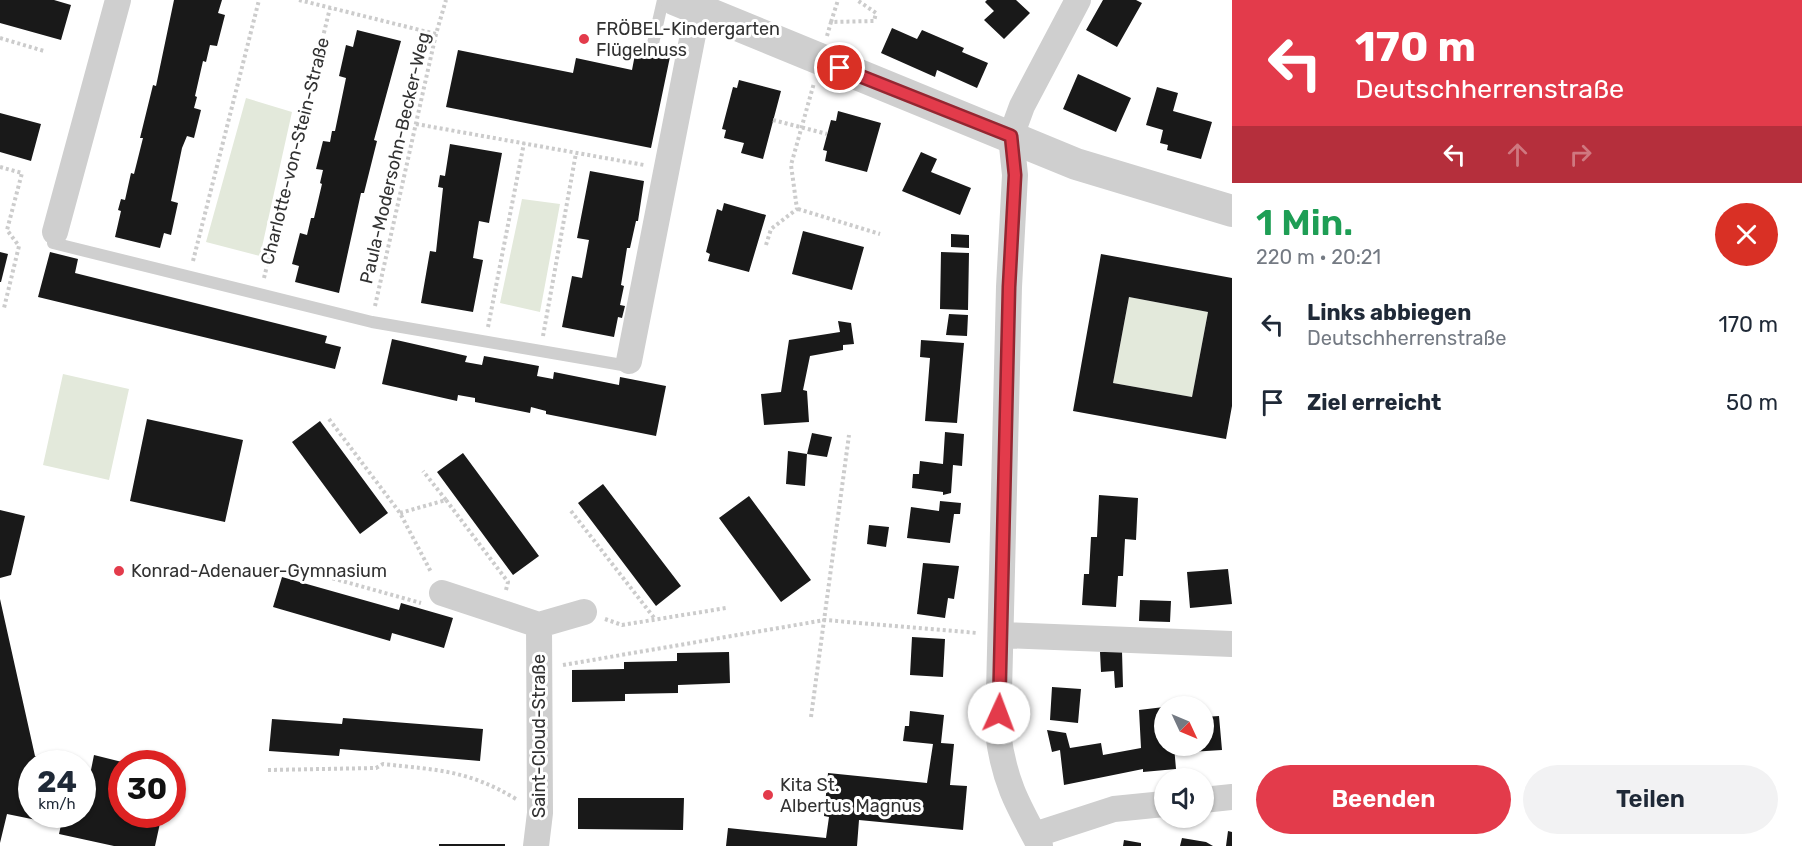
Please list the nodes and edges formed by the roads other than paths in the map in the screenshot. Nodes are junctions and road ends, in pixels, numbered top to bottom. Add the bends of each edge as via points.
1 (118, 0) edge
2 (663, 0) edge
3 (1078, 0) edge
4 (687, 4) edge
5 (652, 48) dead end
6 (1011, 136) junction
7 (1232, 211) edge
8 (55, 232) joint
9 (628, 361) joint
10 (442, 593) road end
11 (584, 612) road end
12 (539, 626) junction
13 (1002, 635) junction
14 (1232, 644) edge
15 (1232, 797) edge
16 (1214, 799) edge
17 (1154, 805) edge
18 (1037, 841) edge
19 (536, 846) edge

1 - 8 street
2 - 5 lane
3 - 6 street via 1022,106
4 - 6 street
4 - 9 street via 669,169
6 - 7 street via 1076,164
6 - 13 street via 1015,175
8 - 9 lane via 53,243 372,322 628,366
10 - 12 street
11 - 12 street
12 - 19 street, Saint-Cloud-Straße via 540,813
13 - 14 street
13 - 18 street via 998,733 1002,764 1011,795
15 - 16 street
17 - 18 street via 1114,809

